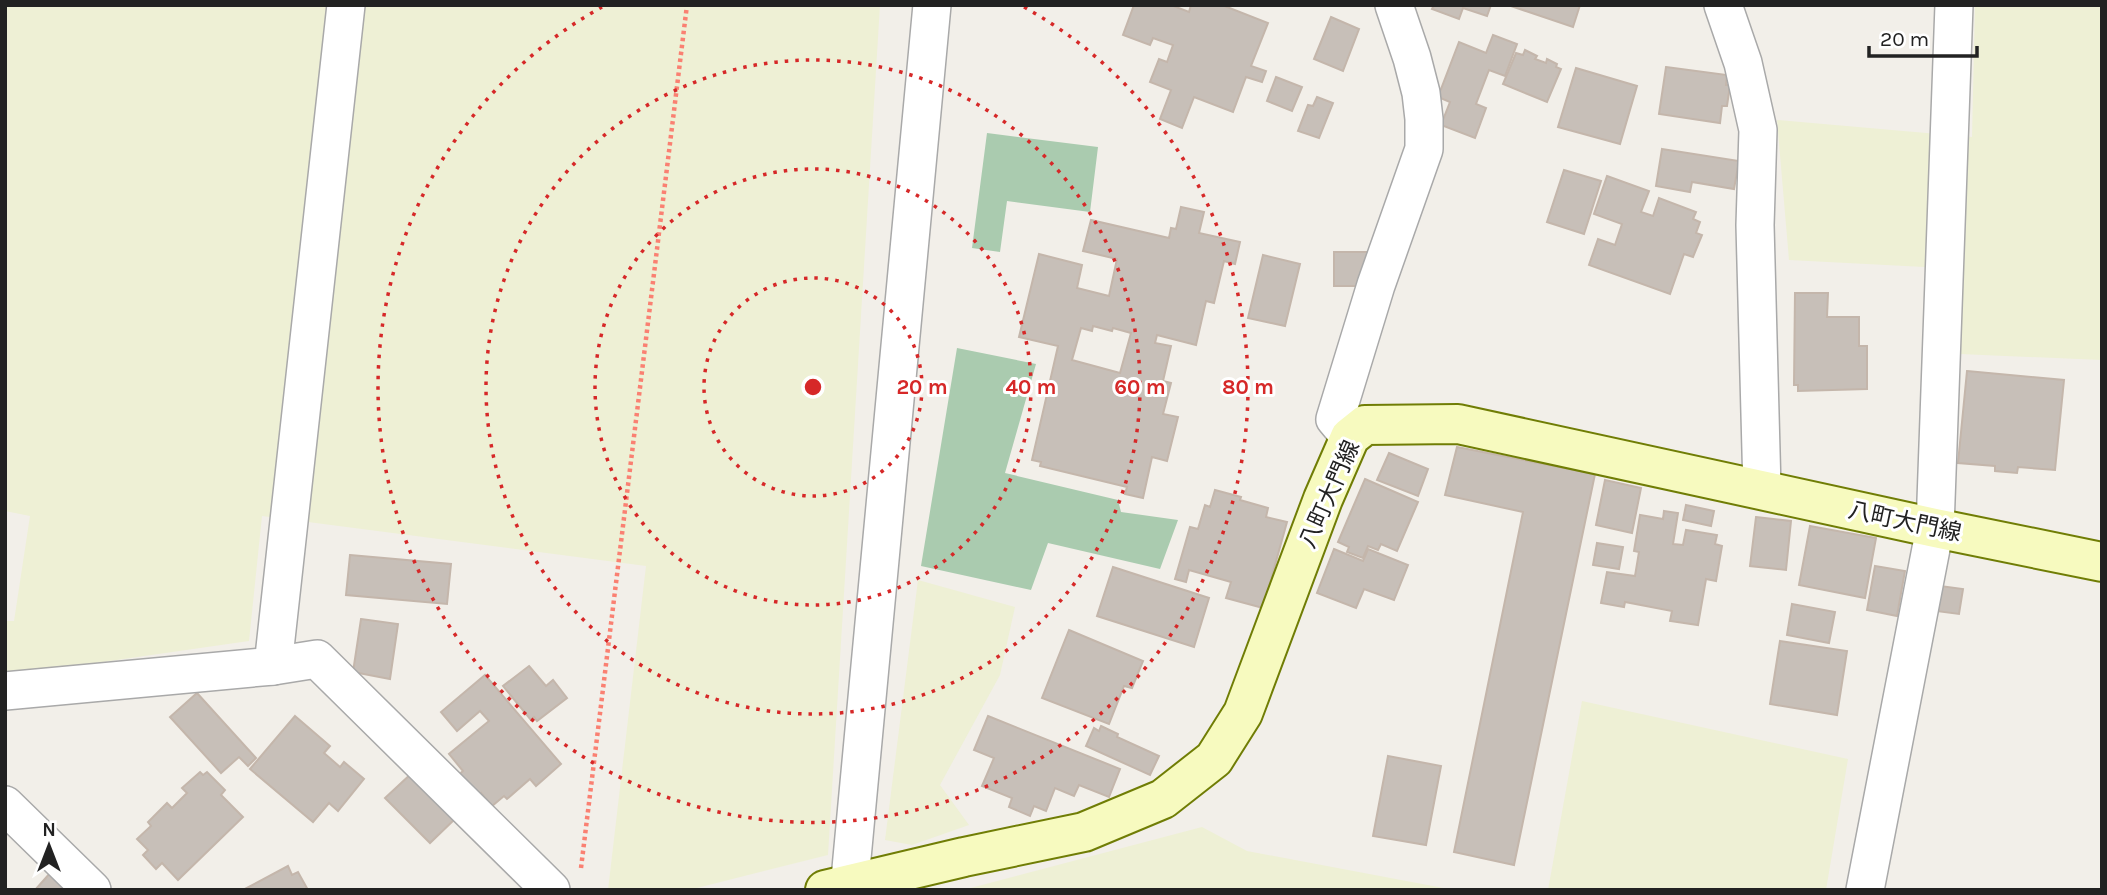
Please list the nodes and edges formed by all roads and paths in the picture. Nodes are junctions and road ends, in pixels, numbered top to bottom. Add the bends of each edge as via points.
1 (346, 5) edge
2 (687, 5) edge
3 (932, 5) edge
4 (1394, 5) edge
5 (1723, 5) edge
6 (1954, 5) edge
7 (1350, 437) junction
8 (1762, 489) junction
9 (1936, 528) junction
10 (2102, 562) edge
11 (273, 666) junction
12 (5, 691) edge
13 (5, 805) edge
14 (566, 883) edge
15 (841, 888) edge
16 (92, 890) edge
17 (1864, 890) edge

1 - 11 street
2 - 14 path
3 - 15 street
4 - 7 street via 1421,93 1424,149 1335,419
5 - 8 street via 1743,63 1758,130 1755,225
6 - 9 street
7 - 8 main road, 八町大門線 via 1365,425 1458,424
7 - 15 main road, 八町大門線 via 1243,713 1214,760 1163,799 1084,832
8 - 9 main road, 八町大門線
9 - 10 main road, 八町大門線
9 - 17 street
11 - 12 street
11 - 14 street via 317,659
13 - 16 street

